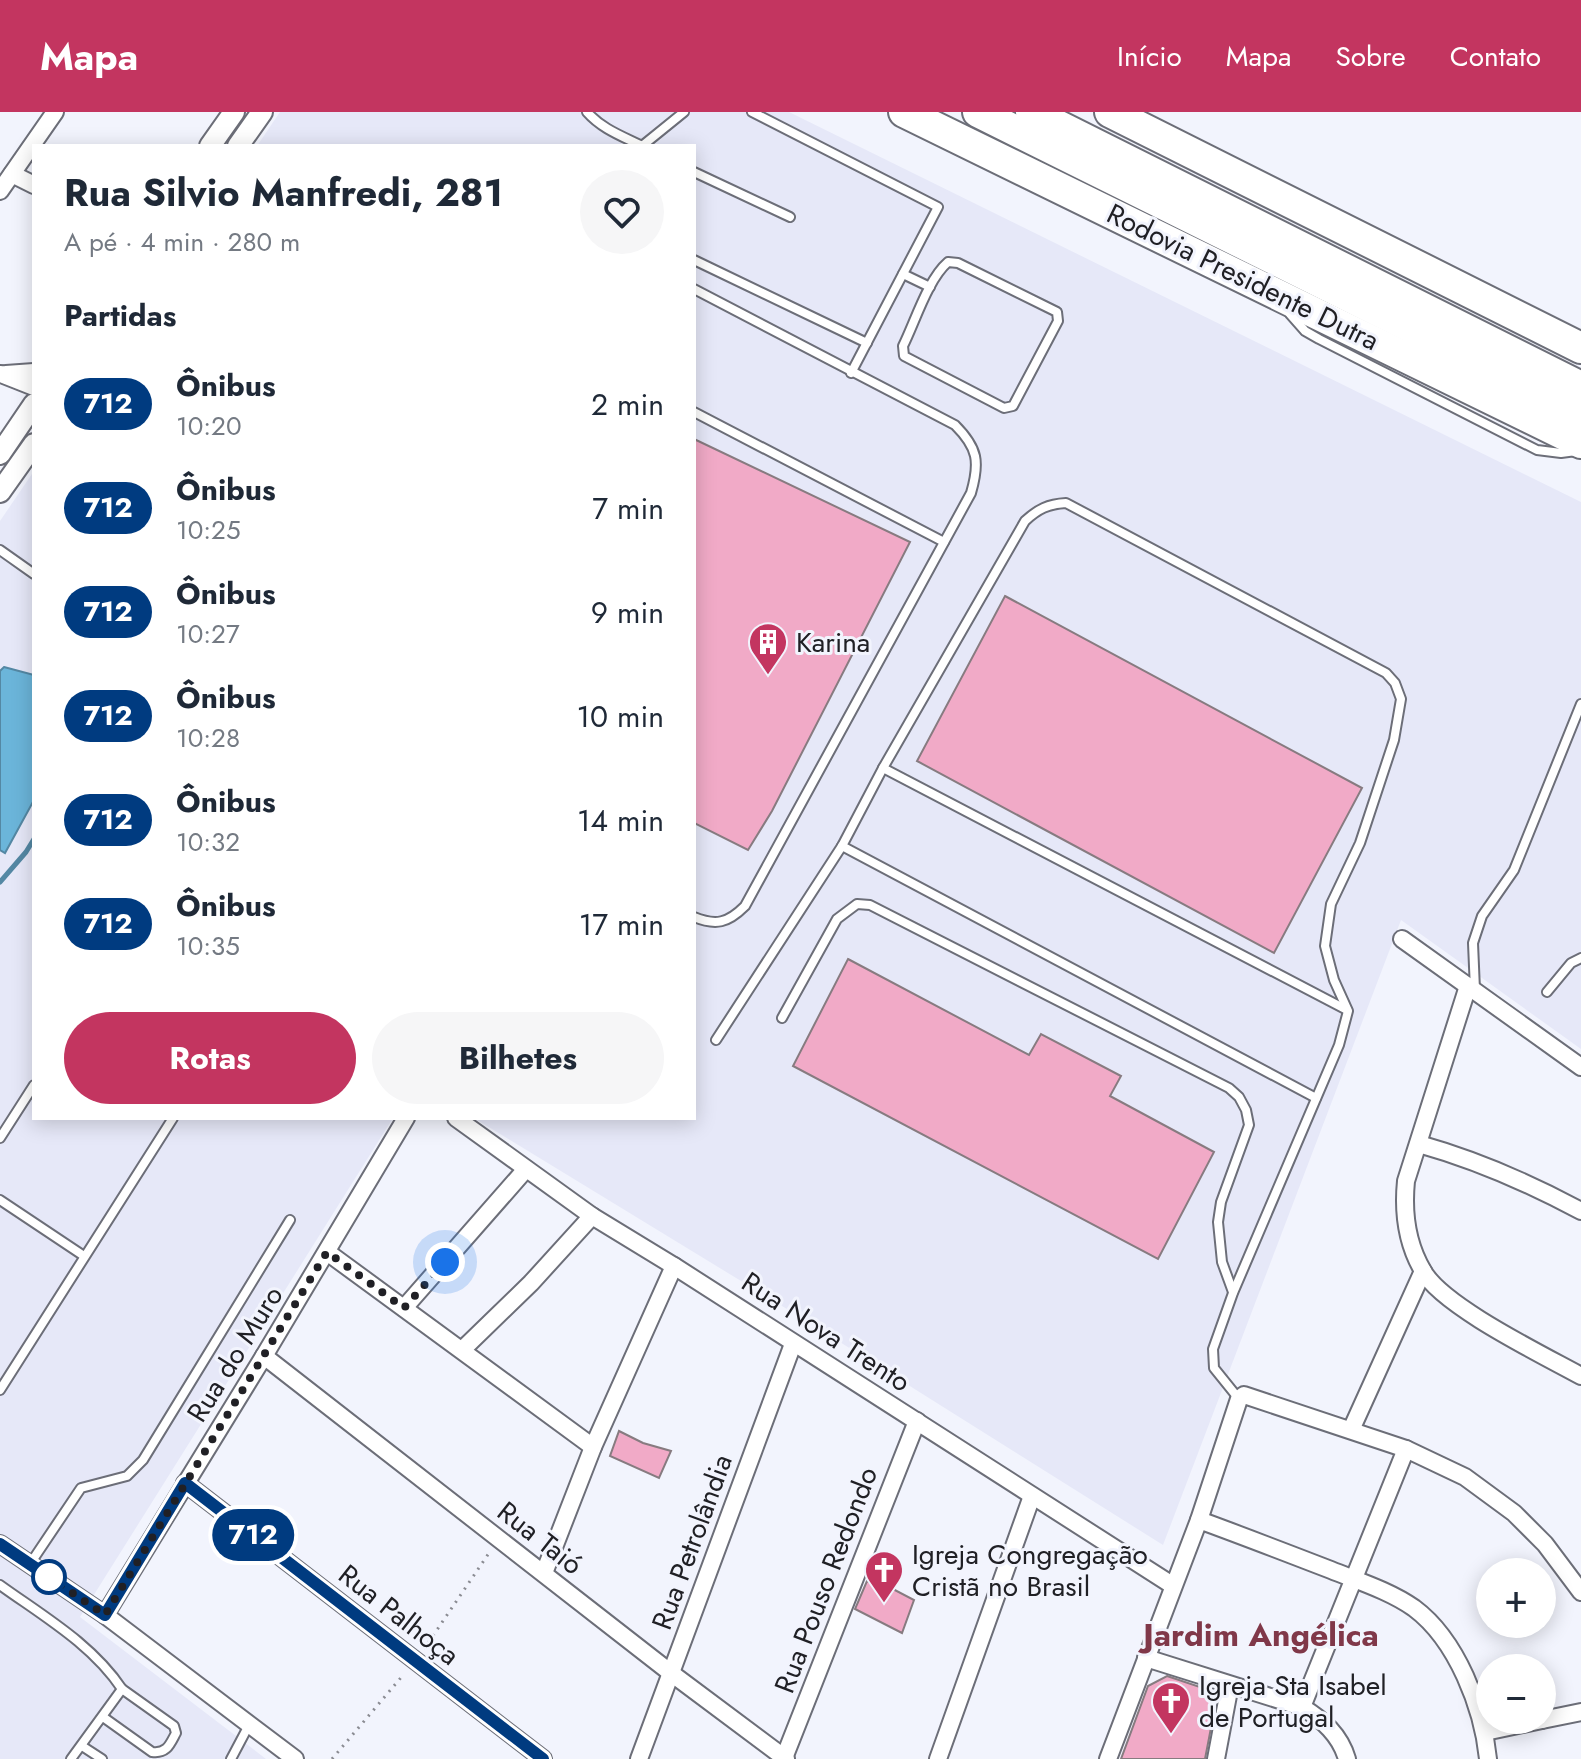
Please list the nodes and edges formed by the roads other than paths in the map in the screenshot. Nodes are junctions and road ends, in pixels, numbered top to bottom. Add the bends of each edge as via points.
1 (55, 112) edge
2 (234, 112) edge
3 (262, 112) edge
4 (587, 112) edge
5 (684, 112) edge
6 (752, 112) edge
7 (904, 112) edge
8 (978, 112) edge
9 (1031, 112) edge
10 (1123, 116) edge
11 (33, 144) edge
12 (211, 144) edge
13 (239, 144) edge
14 (638, 144) edge
15 (644, 144) edge
16 (32, 145) edge
17 (696, 173) edge
18 (12, 174) junction
19 (32, 184) edge
20 (0, 191) edge
21 (790, 217) dead end
22 (696, 261) edge
23 (1433, 273) junction
24 (903, 274) junction
25 (930, 287) junction
26 (696, 290) edge
27 (1272, 292) junction
28 (1581, 334) edge
29 (867, 343) junction
30 (1581, 348) edge
31 (32, 372) edge
32 (851, 373) junction
33 (0, 374) edge
34 (32, 386) edge
35 (1581, 387) edge
36 (32, 407) edge
37 (1581, 412) edge
38 (696, 413) edge
39 (1581, 443) edge
40 (32, 447) edge
41 (1581, 450) edge
42 (0, 454) edge
43 (0, 492) edge
44 (944, 542) junction
45 (0, 550) edge
46 (32, 573) edge
47 (1581, 704) edge
48 (883, 768) junction
49 (842, 846) junction
50 (696, 918) edge
51 (1402, 939) dead end
52 (1581, 958) edge
53 (1472, 989) junction
54 (1547, 992) dead end
55 (1348, 1011) junction
56 (782, 1018) dead end
57 (716, 1040) dead end
58 (1581, 1067) edge
59 (32, 1088) edge
60 (1316, 1098) junction
61 (172, 1120) edge
62 (405, 1120) edge
63 (459, 1120) edge
64 (0, 1138) edge
65 (1419, 1144) junction
66 (526, 1169) junction
67 (0, 1200) edge
68 (1581, 1211) edge
69 (592, 1216) junction
70 (290, 1220) dead end
71 (327, 1252) junction
72 (84, 1256) junction
73 (674, 1266) junction
74 (1423, 1271) junction
75 (1233, 1293) junction
76 (404, 1308) junction
77 (793, 1344) junction
78 (462, 1350) junction
79 (264, 1356) junction
80 (1581, 1376) edge
81 (0, 1390) edge
82 (1239, 1399) junction
83 (917, 1421) junction
84 (1351, 1430) junction
85 (593, 1447) junction
86 (1406, 1449) junction
87 (185, 1483) junction
88 (1032, 1496) junction
89 (1199, 1520) junction
90 (0, 1544) edge
91 (30, 1564) junction
92 (544, 1573) junction
93 (1354, 1579) junction
94 (0, 1585) edge
95 (1172, 1585) junction
96 (1581, 1592) edge
97 (105, 1615) junction
98 (1146, 1658) junction
99 (671, 1673) junction
100 (1230, 1685) junction
101 (122, 1689) junction
102 (1476, 1704) edge
103 (1302, 1707) junction
104 (1581, 1712) edge
105 (103, 1717) junction
106 (1556, 1717) edge
107 (250, 1725) junction
108 (1485, 1734) edge
109 (82, 1746) junction
110 (785, 1758) edge
111 (71, 1759) edge
112 (102, 1759) edge
113 (231, 1759) edge
114 (295, 1759) edge
115 (543, 1759) edge
116 (639, 1759) edge
117 (938, 1759) edge
118 (1108, 1759) edge
119 (1216, 1759) edge
120 (1347, 1759) edge
121 (1488, 1759) edge

1 - 11 street
2 - 12 street
3 - 13 street
4 - 14 lane
5 - 15 lane
6 - 24 lane via 938,207
7 - 27 highway, Rodovia Presidente Dutra
8 - 37 highway, Rodovia Presidente Dutra
9 - 35 highway, Rodovia Presidente Dutra
10 - 23 highway
16 - 18 street
17 - 21 lane
18 - 19 street
18 - 20 street
22 - 29 lane
23 - 28 highway via 1483,284
23 - 30 highway
24 - 25 lane
24 - 29 lane
25 - 25 lane via 948,262 958,263 1057,312 1058,321 1013,406 1004,408 904,356 903,346
26 - 32 lane
27 - 39 highway, Rodovia Presidente Dutra
27 - 41 lane via 1305,331 1319,339 1537,450
29 - 32 lane
31 - 33 street
32 - 44 lane via 955,425 968,438 977,473
33 - 34 street
36 - 42 street
38 - 44 lane
40 - 43 street
44 - 50 lane via 745,906 724,922 710,924
45 - 46 lane
47 - 53 lane via 1514,870 1482,916 1473,943
48 - 49 lane
48 - 55 lane
48 - 55 lane via 1025,521 1037,509 1066,503 1386,673 1395,683 1401,699 1394,740 1360,843 1331,904 1325,946
49 - 57 lane
49 - 60 lane
51 - 53 street
52 - 54 lane
53 - 58 street
53 - 65 street
55 - 60 lane
56 - 75 lane via 837,919 857,904 870,905 1229,1088 1239,1097 1249,1125 1218,1222 1222,1262
59 - 64 lane
60 - 75 lane
61 - 72 lane
62 - 71 street, Rua do Muro
63 - 66 street, Rua Nova Trento
65 - 68 street via 1529,1183
65 - 74 street via 1404,1202
66 - 69 street, Rua Nova Trento
66 - 76 street
67 - 72 lane
69 - 73 street, Rua Nova Trento
69 - 78 street
70 - 91 lane via 143,1460 127,1476 81,1488
71 - 76 street
71 - 79 street, Rua do Muro
72 - 81 lane
73 - 77 street, Rua Nova Trento
73 - 85 street
74 - 80 street via 1459,1306
74 - 84 street
75 - 82 lane via 1213,1359 1214,1368
76 - 78 street
77 - 83 street, Rua Nova Trento
77 - 99 street, Rua Petrolândia
78 - 85 street
79 - 87 street, Rua do Muro
79 - 92 street, Rua Taió
82 - 84 street via 1248,1395
82 - 89 street
83 - 88 street, Rua Nova Trento
83 - 110 street, Rua Pouso Redondo
84 - 86 street
85 - 92 street
86 - 93 street
86 - 96 street via 1465,1477 1514,1513
87 - 97 street, Rua do Muro
87 - 115 street, Rua Palhoça
88 - 95 street, Rua Nova Trento
88 - 117 street
89 - 93 street
89 - 95 street
90 - 91 street
91 - 97 street
92 - 99 street, Rua Taió
93 - 102 street via 1408,1604 1436,1630 1458,1662
93 - 103 street
94 - 101 lane via 85,1647
95 - 98 street
97 - 107 street
98 - 100 street
98 - 118 street
99 - 110 street, Rua Taió
99 - 116 street, Rua Petrolândia
100 - 103 street
100 - 119 street
101 - 105 lane
101 - 105 lane via 174,1726 176,1733 166,1750 152,1752
103 - 120 street via 1333,1731
104 - 106 street
105 - 109 lane
107 - 113 lane
107 - 114 street
108 - 121 street
109 - 111 lane
109 - 112 lane

